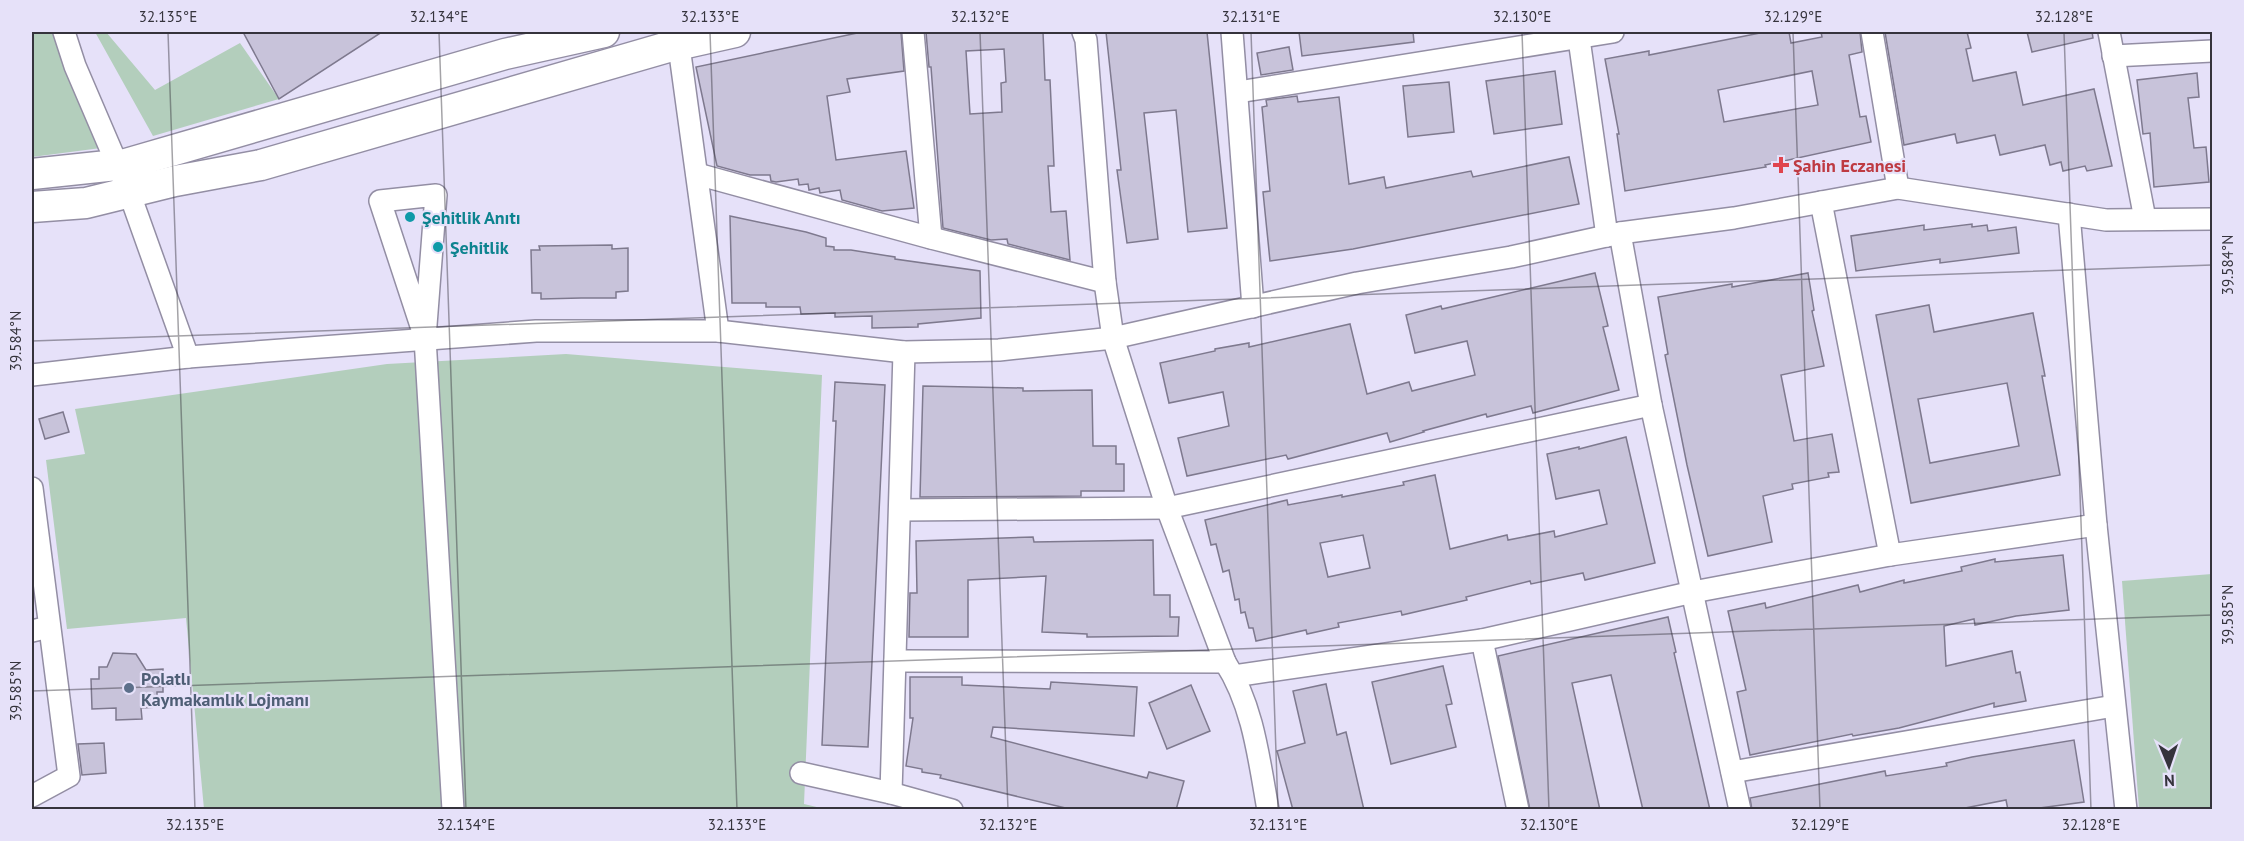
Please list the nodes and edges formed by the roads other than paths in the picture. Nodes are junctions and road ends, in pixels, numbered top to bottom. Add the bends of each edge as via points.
1 (64, 32) edge
2 (604, 32) edge
3 (735, 32) edge
4 (913, 32) edge
5 (1083, 32) edge
6 (1232, 32) edge
7 (1613, 32) edge
8 (1872, 32) edge
9 (2109, 32) edge
10 (1578, 35) edge
11 (678, 38) edge
12 (2212, 51) edge
13 (2113, 56) junction
14 (1238, 92) junction
15 (116, 165) junction
16 (32, 174) edge
17 (697, 174) junction
18 (1898, 188) junction
19 (129, 192) junction
20 (1821, 202) junction
21 (32, 207) edge
22 (2069, 214) junction
23 (2145, 219) junction
24 (2212, 219) edge
25 (1613, 234) junction
26 (931, 238) junction
27 (1105, 282) junction
28 (1253, 307) junction
29 (718, 331) junction
30 (425, 338) junction
31 (1113, 338) junction
32 (904, 352) junction
33 (188, 357) junction
34 (32, 375) edge
35 (1651, 405) junction
36 (32, 488) edge
37 (1167, 508) junction
38 (900, 510) junction
39 (2096, 525) junction
40 (1890, 555) junction
41 (1693, 592) junction
42 (40, 629) edge
43 (1482, 639) junction
44 (896, 661) junction
45 (1229, 669) junction
46 (2114, 706) junction
47 (1731, 772) junction
48 (801, 773) dead end
49 (891, 793) junction
50 (32, 796) edge
51 (453, 810) edge
52 (952, 810) edge
53 (1268, 810) edge
54 (1518, 810) edge
55 (1740, 810) edge
56 (2126, 810) edge

1 - 15 street
2 - 15 street via 505,54
3 - 11 street
4 - 26 street
5 - 27 street
6 - 14 street
7 - 10 street
8 - 18 street
9 - 13 street
10 - 14 street
10 - 25 street
11 - 17 street
11 - 19 street via 261,165
12 - 13 street
13 - 23 street
14 - 28 street
15 - 16 street
15 - 19 street
17 - 26 street
17 - 29 street
18 - 20 street
18 - 22 street
19 - 21 street via 86,203
19 - 33 street
20 - 25 street
20 - 40 street
22 - 23 street via 2106,220
22 - 39 street
23 - 24 street
25 - 28 street
25 - 35 street
26 - 27 street
27 - 31 street
28 - 31 street
29 - 30 street via 536,331
29 - 32 street
30 - 30 street via 436,195 380,201 421,326
30 - 33 street
30 - 51 street
31 - 32 street via 999,351
31 - 37 street
32 - 38 street
33 - 34 street
35 - 37 street
35 - 41 street
36 - 42 street
37 - 38 street
37 - 45 street
38 - 44 street
39 - 40 street
39 - 46 street
40 - 41 street
41 - 43 street
41 - 47 street
42 - 50 street via 69,776
43 - 45 street
43 - 54 street
44 - 45 street
44 - 49 street
45 - 53 street via 1255,734
46 - 47 street
46 - 56 street
47 - 55 street
48 - 49 street
49 - 52 street

